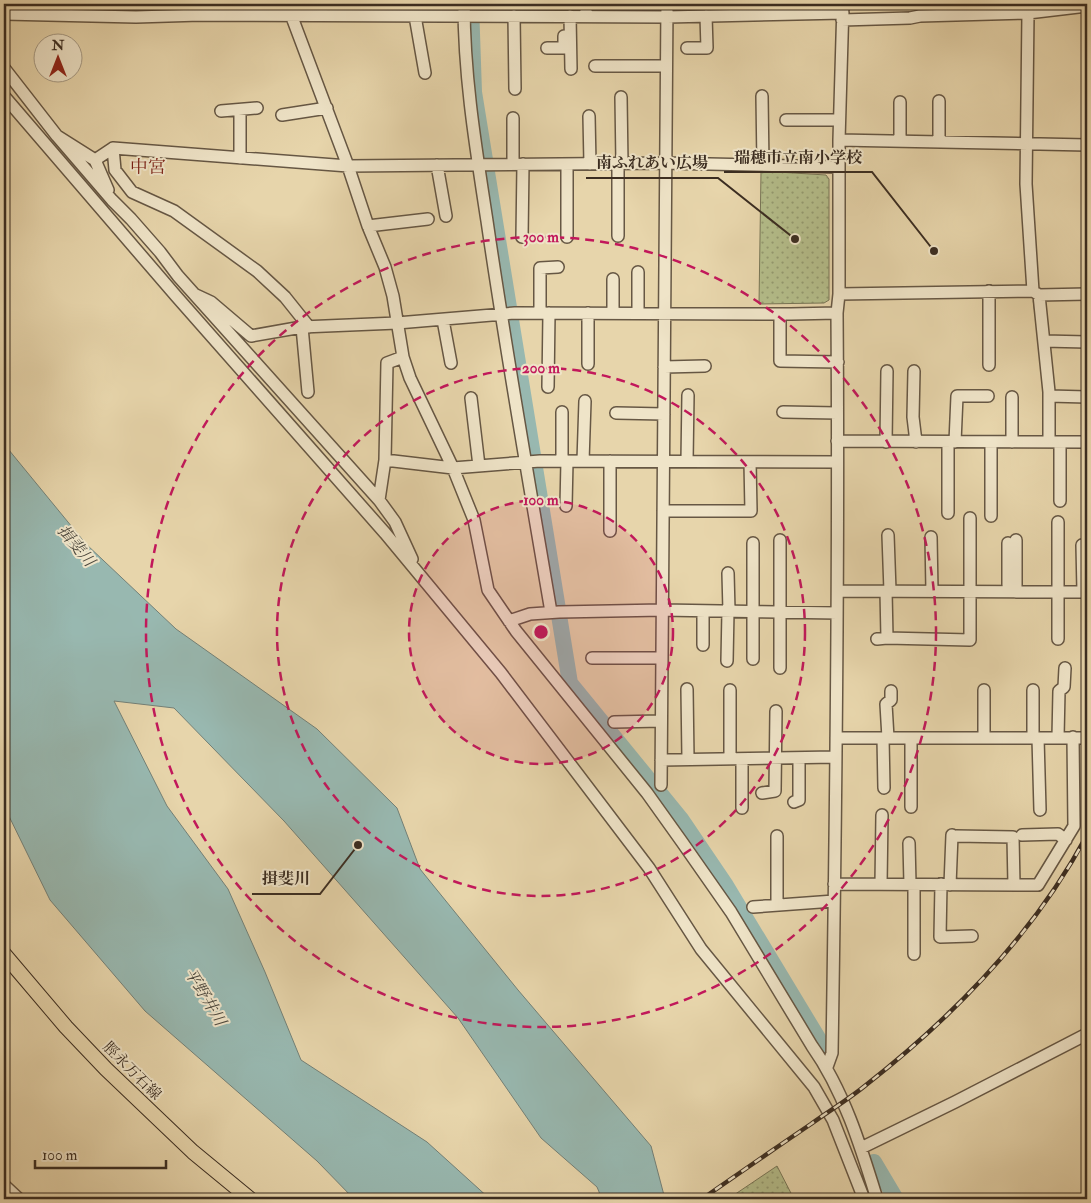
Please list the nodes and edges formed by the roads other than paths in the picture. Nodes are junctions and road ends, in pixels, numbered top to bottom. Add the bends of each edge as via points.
1 (136, 4) edge
2 (287, 4) edge
3 (464, 4) edge
4 (539, 4) edge
5 (586, 4) edge
6 (667, 4) edge
7 (1087, 6) edge
8 (1014, 8) edge
9 (843, 12) edge
10 (1028, 13) junction
11 (4, 14) edge
12 (136, 16) junction
13 (292, 16) junction
14 (415, 16) junction
15 (464, 16) junction
16 (514, 16) junction
17 (539, 16) junction
18 (567, 16) junction
19 (586, 16) junction
20 (706, 16) junction
21 (667, 17) junction
22 (547, 48) dead end
23 (687, 48) dead end
24 (595, 66) dead end
25 (666, 66) junction
26 (4, 68) edge
27 (571, 69) dead end
28 (425, 73) dead end
29 (515, 89) dead end
30 (4, 96) edge
31 (762, 96) dead end
32 (621, 97) dead end
33 (938, 101) dead end
34 (900, 102) dead end
35 (258, 108) dead end
36 (327, 108) junction
37 (240, 110) junction
38 (221, 111) dead end
39 (282, 115) dead end
40 (589, 116) dead end
41 (513, 118) dead end
42 (786, 120) dead end
43 (839, 120) junction
44 (58, 136) junction
45 (839, 140) junction
46 (900, 141) junction
47 (939, 142) junction
48 (1026, 144) junction
49 (1087, 145) edge
50 (112, 148) junction
51 (240, 158) junction
52 (95, 160) junction
53 (666, 163) junction
54 (478, 164) junction
55 (518, 164) junction
56 (567, 164) junction
57 (590, 164) junction
58 (620, 164) junction
59 (763, 164) junction
60 (437, 165) junction
61 (348, 166) junction
62 (840, 168) junction
63 (112, 200) junction
64 (446, 216) dead end
65 (428, 219) dead end
66 (134, 223) junction
67 (368, 226) junction
68 (618, 236) dead end
69 (522, 237) dead end
70 (567, 237) dead end
71 (558, 267) dead end
72 (638, 272) dead end
73 (157, 274) junction
74 (612, 279) dead end
75 (989, 292) junction
76 (1036, 293) junction
77 (839, 294) junction
78 (1087, 294) edge
79 (196, 296) junction
80 (544, 313) junction
81 (588, 313) junction
82 (613, 313) junction
83 (638, 313) junction
84 (665, 313) junction
85 (838, 313) junction
86 (500, 314) junction
87 (780, 314) junction
88 (443, 320) junction
89 (398, 323) junction
90 (306, 327) junction
91 (1044, 341) junction
92 (1087, 342) edge
93 (403, 357) junction
94 (838, 362) junction
95 (451, 363) dead end
96 (588, 364) dead end
97 (989, 365) dead end
98 (664, 366) junction
99 (705, 366) dead end
100 (887, 371) dead end
101 (914, 372) dead end
102 (548, 386) dead end
103 (308, 392) dead end
104 (688, 395) dead end
105 (988, 396) dead end
106 (1050, 396) junction
107 (1087, 396) edge
108 (1012, 397) dead end
109 (470, 398) dead end
110 (584, 401) dead end
111 (562, 412) dead end
112 (783, 412) dead end
113 (616, 413) dead end
114 (838, 413) junction
115 (664, 414) junction
116 (837, 441) junction
117 (886, 442) junction
118 (916, 442) junction
119 (951, 442) junction
120 (990, 442) junction
121 (1012, 442) junction
122 (1055, 442) junction
123 (1087, 442) edge
124 (384, 460) junction
125 (564, 461) junction
126 (583, 461) junction
127 (610, 461) junction
128 (664, 461) junction
129 (687, 461) junction
130 (750, 462) junction
131 (836, 462) junction
132 (526, 463) junction
133 (479, 466) junction
134 (453, 468) junction
135 (379, 500) junction
136 (1060, 502) dead end
137 (566, 506) dead end
138 (663, 511) junction
139 (948, 513) dead end
140 (991, 516) dead end
141 (970, 518) dead end
142 (1058, 522) dead end
143 (610, 531) dead end
144 (888, 534) dead end
145 (931, 537) dead end
146 (780, 540) dead end
147 (1012, 542) dead end
148 (753, 543) dead end
149 (1082, 545) dead end
150 (728, 573) dead end
151 (418, 574) junction
152 (971, 590) junction
153 (838, 591) junction
154 (888, 591) junction
155 (932, 591) junction
156 (1012, 592) junction
157 (1057, 592) junction
158 (1085, 592) edge
159 (662, 610) junction
160 (703, 611) junction
161 (728, 611) junction
162 (551, 612) junction
163 (753, 612) junction
164 (780, 612) junction
165 (837, 613) junction
166 (509, 621) junction
167 (1058, 639) dead end
168 (703, 645) dead end
169 (592, 658) dead end
170 (661, 658) junction
171 (752, 659) dead end
172 (727, 661) dead end
173 (780, 668) dead end
174 (1065, 668) dead end
175 (687, 688) dead end
176 (730, 690) dead end
177 (984, 690) dead end
178 (1033, 690) dead end
179 (891, 692) dead end
180 (779, 711) dead end
181 (661, 721) junction
182 (614, 722) dead end
183 (1058, 737) junction
184 (1073, 737) junction
185 (836, 738) junction
186 (886, 738) junction
187 (984, 738) junction
188 (1036, 738) junction
189 (1087, 738) edge
190 (912, 739) junction
191 (835, 757) junction
192 (780, 758) junction
193 (799, 758) junction
194 (688, 759) junction
195 (730, 759) junction
196 (742, 759) junction
197 (661, 760) junction
198 (661, 785) dead end
199 (884, 788) dead end
200 (762, 793) dead end
201 (794, 802) dead end
202 (911, 807) dead end
203 (742, 808) dead end
204 (1040, 810) dead end
205 (882, 815) dead end
206 (1022, 835) dead end
207 (777, 836) dead end
208 (1066, 840) junction
209 (909, 843) dead end
210 (834, 884) junction
211 (881, 884) junction
212 (912, 884) junction
213 (945, 885) junction
214 (1014, 885) junction
215 (834, 901) junction
216 (777, 905) junction
217 (753, 907) dead end
218 (972, 936) dead end
219 (4, 954) edge
220 (914, 954) dead end
221 (1087, 1034) edge
222 (827, 1067) junction
223 (861, 1148) junction
224 (4, 1185) edge
225 (244, 1196) edge
226 (19, 1199) edge
227 (864, 1199) edge
228 (877, 1199) edge

1 - 12 street
2 - 13 street
3 - 15 street
4 - 17 street
5 - 19 street
6 - 21 street
7 - 10 street
8 - 9 street
8 - 10 street
9 - 20 street
9 - 43 street
10 - 48 street
11 - 12 street
12 - 13 street
13 - 14 street
13 - 36 street
14 - 15 street
14 - 28 street
15 - 16 street
15 - 54 street
16 - 17 street
16 - 29 street
17 - 18 street
18 - 19 street
18 - 22 street via 564,48
18 - 27 street
19 - 21 street
20 - 21 street
20 - 23 street via 707,48
21 - 25 street
24 - 25 street
25 - 53 street
26 - 44 street
30 - 73 street
31 - 59 street
32 - 58 street
33 - 47 street
34 - 46 street
35 - 37 street
36 - 39 street
36 - 61 street
37 - 38 street
37 - 51 street
40 - 57 street
41 - 55 street
42 - 43 street
43 - 45 street
44 - 52 street
44 - 63 street
45 - 46 street
45 - 62 street
46 - 47 street
47 - 48 street
48 - 49 street
48 - 76 street via 1029,236
50 - 51 street
50 - 52 street
50 - 90 street via 115,170 132,192 174,211 257,271 285,298
51 - 61 street
52 - 63 street
53 - 58 street
53 - 59 street
53 - 84 street
54 - 55 street
54 - 60 street
54 - 86 street
55 - 56 street
55 - 69 street
56 - 57 street
56 - 70 street
57 - 58 street
58 - 68 street
59 - 62 street
60 - 61 street
60 - 64 street
61 - 67 street
62 - 77 street
63 - 66 street
65 - 67 street
66 - 73 street
66 - 79 street
67 - 89 street via 385,267
71 - 80 street via 540,268
72 - 83 street
73 - 151 street
74 - 82 street
75 - 76 street
75 - 77 street
75 - 97 street
76 - 78 street
76 - 91 street
77 - 85 street
79 - 90 street via 211,302 251,336
79 - 135 street
80 - 81 street
80 - 86 street
80 - 102 street
81 - 82 street
81 - 96 street
82 - 83 street
83 - 84 street
84 - 87 street
84 - 98 street
85 - 87 street
85 - 94 street
86 - 88 street
86 - 132 street
87 - 94 street via 780,361
88 - 89 street
88 - 95 street
89 - 90 street
89 - 93 street
90 - 103 street
91 - 92 street
91 - 106 street
93 - 124 street via 387,363
93 - 134 street
94 - 114 street
98 - 99 street
98 - 115 street
100 - 117 street
101 - 118 street
104 - 129 street
105 - 119 street via 957,396
106 - 107 street
106 - 122 street
108 - 121 street
109 - 133 street
110 - 126 street
111 - 125 street
112 - 114 street
113 - 115 street
114 - 116 street
115 - 128 street
116 - 117 street
116 - 131 street
117 - 118 street
118 - 119 street
119 - 120 street
119 - 139 street
120 - 121 street
120 - 140 street
121 - 122 street
122 - 123 street
122 - 136 street
124 - 134 street
124 - 135 street
125 - 126 street
125 - 132 street
125 - 137 street
126 - 127 street
127 - 128 street
127 - 143 street
128 - 129 street
128 - 138 street
129 - 130 street
130 - 131 street
130 - 138 street via 751,511
131 - 153 street
132 - 133 street
132 - 162 street
133 - 134 street
134 - 166 street via 474,520 488,590
135 - 151 street via 395,522
138 - 159 street
141 - 152 street
142 - 157 street
144 - 154 street
145 - 155 street
146 - 164 street
147 - 156 street
148 - 163 street
149 - 158 street
150 - 161 street
151 - 227 street via 501,674 614,821 649,868 701,949 814,1087 833,1120
152 - 154 street via 970,640 882,639
152 - 155 street
152 - 156 street
153 - 154 street
153 - 165 street
154 - 155 street
156 - 157 street
157 - 158 street
157 - 167 street
159 - 160 street
159 - 162 street
159 - 170 street
160 - 161 street
160 - 168 street
161 - 163 street
161 - 172 street
162 - 166 street
163 - 164 street
163 - 171 street
164 - 165 street
164 - 173 street
165 - 185 street
166 - 222 street via 647,793 682,842 731,912
169 - 170 street
170 - 181 street
174 - 183 street via 1064,687 1059,691
175 - 194 street
176 - 195 street
177 - 187 street
178 - 188 street
179 - 186 street via 891,700 886,704
180 - 192 street
181 - 182 street
181 - 197 street
183 - 184 street
183 - 188 street
184 - 189 street
184 - 208 street via 1074,826
185 - 186 street
185 - 191 street
186 - 190 street
186 - 199 street
187 - 188 street
187 - 190 street
188 - 204 street
190 - 202 street
191 - 193 street
191 - 210 street
192 - 193 street
192 - 196 street
192 - 200 street via 775,791
193 - 201 street via 799,800
194 - 195 street
194 - 197 street
195 - 196 street
196 - 203 street
197 - 198 street
205 - 211 street
206 - 208 street via 1058,834
207 - 216 street
208 - 214 street via 1038,885
209 - 212 street
210 - 211 street
210 - 215 street
211 - 212 street
212 - 213 street
212 - 220 street
213 - 214 street
213 - 214 street via 954,835 1013,837
213 - 218 street via 940,936
215 - 216 street
215 - 222 street via 832,1053
216 - 217 street
219 - 225 main road, 脛永万石線 via 106,1069
221 - 223 street
222 - 223 street
223 - 228 street
224 - 226 street

